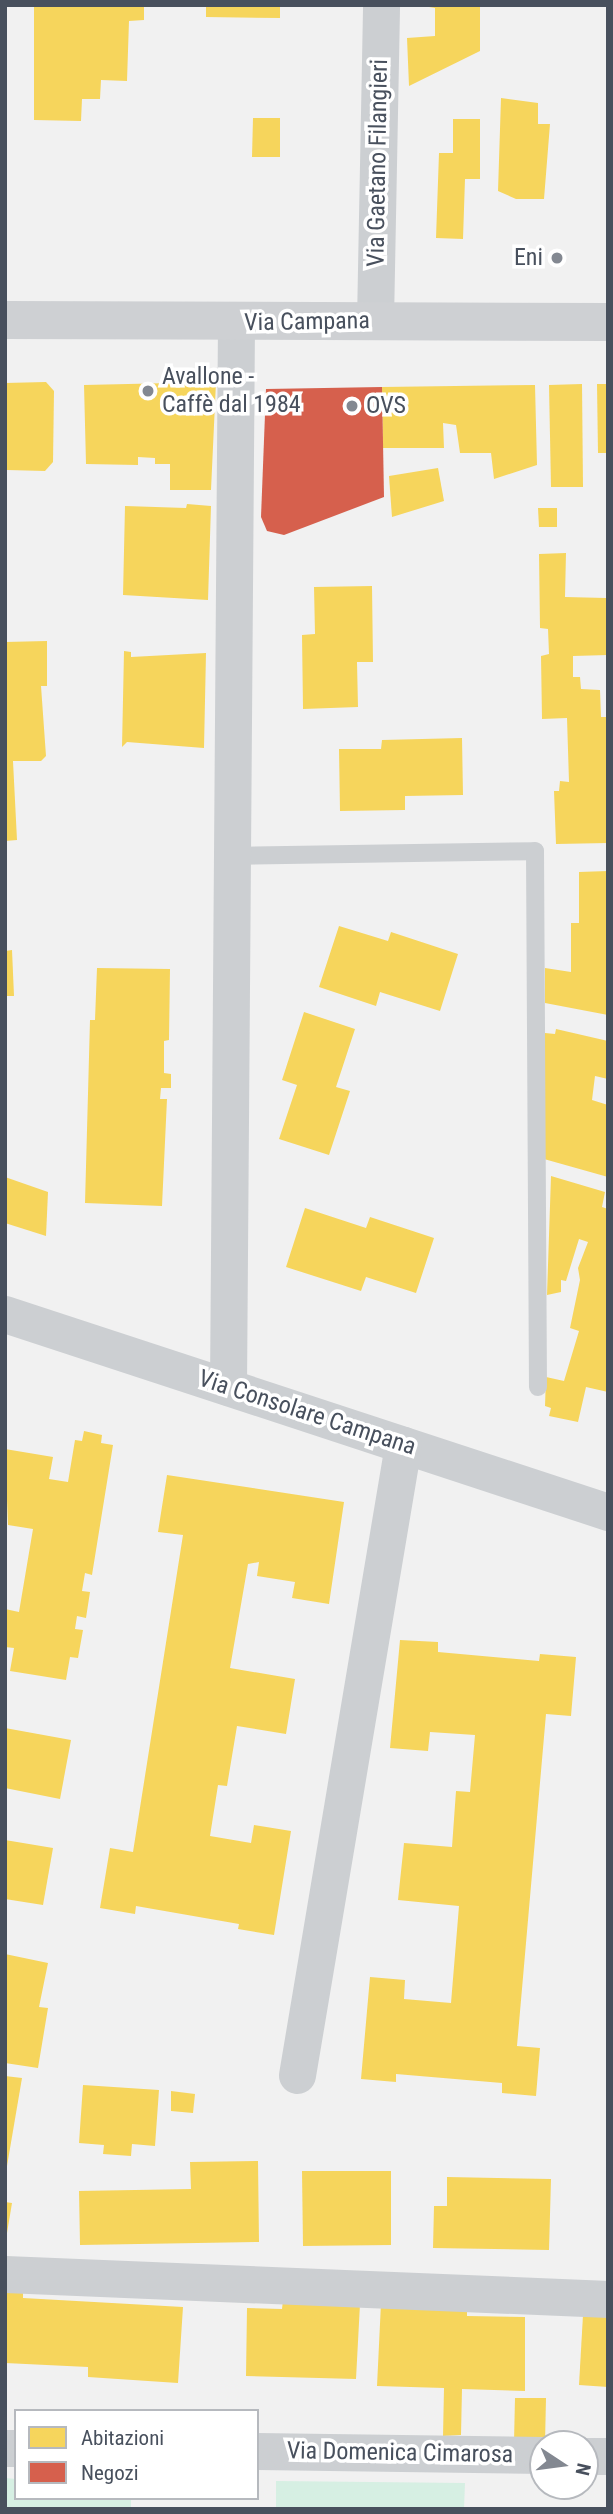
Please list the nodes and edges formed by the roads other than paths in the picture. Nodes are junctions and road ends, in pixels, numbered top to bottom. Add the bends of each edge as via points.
1 (381, 5) edge
2 (5, 320) edge
3 (375, 321) junction
4 (608, 322) edge
5 (236, 323) junction
6 (229, 856) junction
7 (5, 1314) edge
8 (228, 1387) junction
9 (538, 1387) dead end
10 (403, 1445) junction
11 (608, 1512) edge
12 (297, 2075) dead end
13 (5, 2274) edge
14 (608, 2299) edge
15 (259, 2451) edge
16 (529, 2455) edge

1 - 3 street, Via Gaetano Filangieri
2 - 5 main road, Via Campana
3 - 4 main road, Via Campana
3 - 5 main road, Via Campana
5 - 6 street
6 - 8 street
6 - 9 lane via 535,851
7 - 8 street, Via Consolare Campana
8 - 10 street, Via Consolare Campana
10 - 11 street, Via Consolare Campana
10 - 12 street
13 - 14 street
15 - 16 street, Via Domenica Cimarosa

